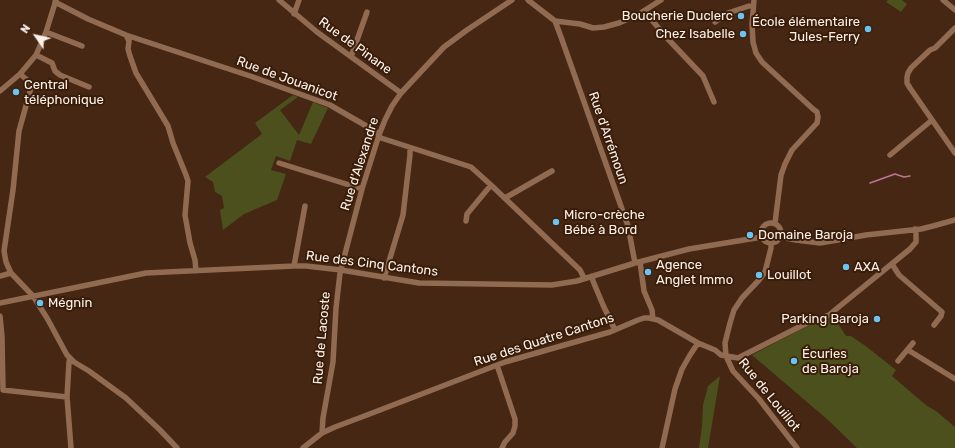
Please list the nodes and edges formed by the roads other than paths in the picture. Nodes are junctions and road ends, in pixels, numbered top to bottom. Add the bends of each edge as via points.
1 (278, 0) edge
2 (299, 0) edge
3 (512, 0) edge
4 (528, 0) edge
5 (661, 0) edge
6 (754, 0) edge
7 (943, 0) edge
8 (55, 1) edge
9 (749, 6) dead end
10 (955, 10) edge
11 (646, 11) junction
12 (367, 12) dead end
13 (294, 14) junction
14 (555, 21) junction
15 (715, 22) dead end
16 (955, 28) edge
17 (46, 32) junction
18 (126, 35) junction
19 (82, 46) dead end
20 (36, 55) junction
21 (351, 57) junction
22 (20, 74) junction
23 (89, 87) dead end
24 (0, 91) edge
25 (401, 93) junction
26 (714, 102) dead end
27 (932, 120) junction
28 (379, 135) junction
29 (410, 148) junction
30 (955, 154) edge
31 (890, 155) dead end
32 (279, 163) dead end
33 (552, 171) dead end
34 (491, 185) junction
35 (362, 189) junction
36 (505, 198) junction
37 (305, 206) dead end
38 (955, 220) edge
39 (466, 221) dead end
40 (774, 223) junction
41 (915, 229) junction
42 (762, 237) junction
43 (780, 237) junction
44 (772, 243) junction
45 (638, 263) junction
46 (892, 264) junction
47 (294, 266) junction
48 (341, 270) junction
49 (196, 271) junction
50 (11, 273) junction
51 (0, 276) edge
52 (592, 276) junction
53 (384, 278) junction
54 (584, 278) junction
55 (33, 296) junction
56 (0, 303) edge
57 (0, 316) edge
58 (654, 319) junction
59 (934, 325) dead end
60 (615, 330) junction
61 (698, 343) junction
62 (913, 343) dead end
63 (908, 350) junction
64 (726, 356) junction
65 (70, 358) junction
66 (898, 361) dead end
67 (497, 365) junction
68 (955, 380) edge
69 (67, 397) junction
70 (322, 433) junction
71 (71, 448) edge
72 (177, 448) edge
73 (303, 448) edge
74 (502, 448) edge
75 (662, 448) edge
76 (797, 448) edge

1 - 13 street, Rue de Pinane
2 - 13 street
3 - 25 street, Rue d'Alexandre via 444,47
4 - 14 street
5 - 11 street
6 - 40 street via 752,24 756,53 762,62 814,109 818,117 817,123 792,150 785,164
7 - 10 street
8 - 17 street
8 - 18 street, Rue de Jouanicot
9 - 15 street via 728,13
11 - 14 street via 604,27 593,28
11 - 26 street via 703,76
12 - 21 street
13 - 21 street, Rue de Pinane
14 - 45 street, Rue d'Arrémoun via 628,226
16 - 27 street via 908,73 907,83
17 - 19 street
17 - 20 street
18 - 28 street, Rue de Jouanicot via 330,105
18 - 49 street via 136,73 168,126 188,181 185,215
20 - 22 street
20 - 23 street via 52,63 60,75
21 - 25 street, Rue de Pinane
22 - 24 street
22 - 50 street via 32,84 19,131 4,252
25 - 28 street, Rue d'Alexandre
27 - 30 street
27 - 31 street
28 - 29 street, Rue de Jouanicot
28 - 35 street, Rue d'Alexandre
29 - 34 street, Rue de Jouanicot via 471,167
29 - 53 street via 403,215
32 - 35 street
33 - 36 street
34 - 36 street, Rue de Jouanicot
34 - 39 street via 467,214
35 - 48 street, Rue d'Alexandre
36 - 54 street, Rue de Jouanicot via 580,270
37 - 47 street
38 - 41 street
40 - 42 street via 768,223 763,227
40 - 43 street via 781,230
41 - 43 street via 820,243
41 - 46 street via 916,242
42 - 44 street
42 - 45 street, Rue des Cinq Cantons via 689,249
43 - 44 street
44 - 64 street via 765,272 742,298 733,313 725,343
45 - 52 street, Rue des Cinq Cantons
45 - 58 street, Rue d'Arrémoun
46 - 59 street via 899,275 942,312 942,316
46 - 64 street via 829,315 807,323 738,358
47 - 48 street, Rue des Cinq Cantons
47 - 49 street, Rue des Cinq Cantons
48 - 53 street, Rue des Cinq Cantons
48 - 70 street, Rue de Lacoste via 333,362
49 - 55 street, Rue des Cinq Cantons via 146,273
50 - 51 street
50 - 55 street
52 - 54 street, Rue des Cinq Cantons
52 - 60 street
53 - 54 street, Rue des Cinq Cantons via 419,283 533,285 552,285
55 - 56 street, Rue des Cinq Cantons
55 - 65 street
57 - 69 street via 3,390
58 - 60 street, Rue des Quatre Cantons via 644,318
58 - 61 street
60 - 67 street, Rue des Quatre Cantons
61 - 64 street
61 - 75 street via 682,369 675,389
62 - 63 street
63 - 66 street
63 - 68 street
64 - 76 street, Rue de Louillot via 733,371 759,399
65 - 69 street
65 - 72 street via 126,398
67 - 70 street, Rue des Quatre Cantons
67 - 74 street via 515,419 513,433
69 - 71 street
70 - 73 street, Rue des Quatre Cantons

